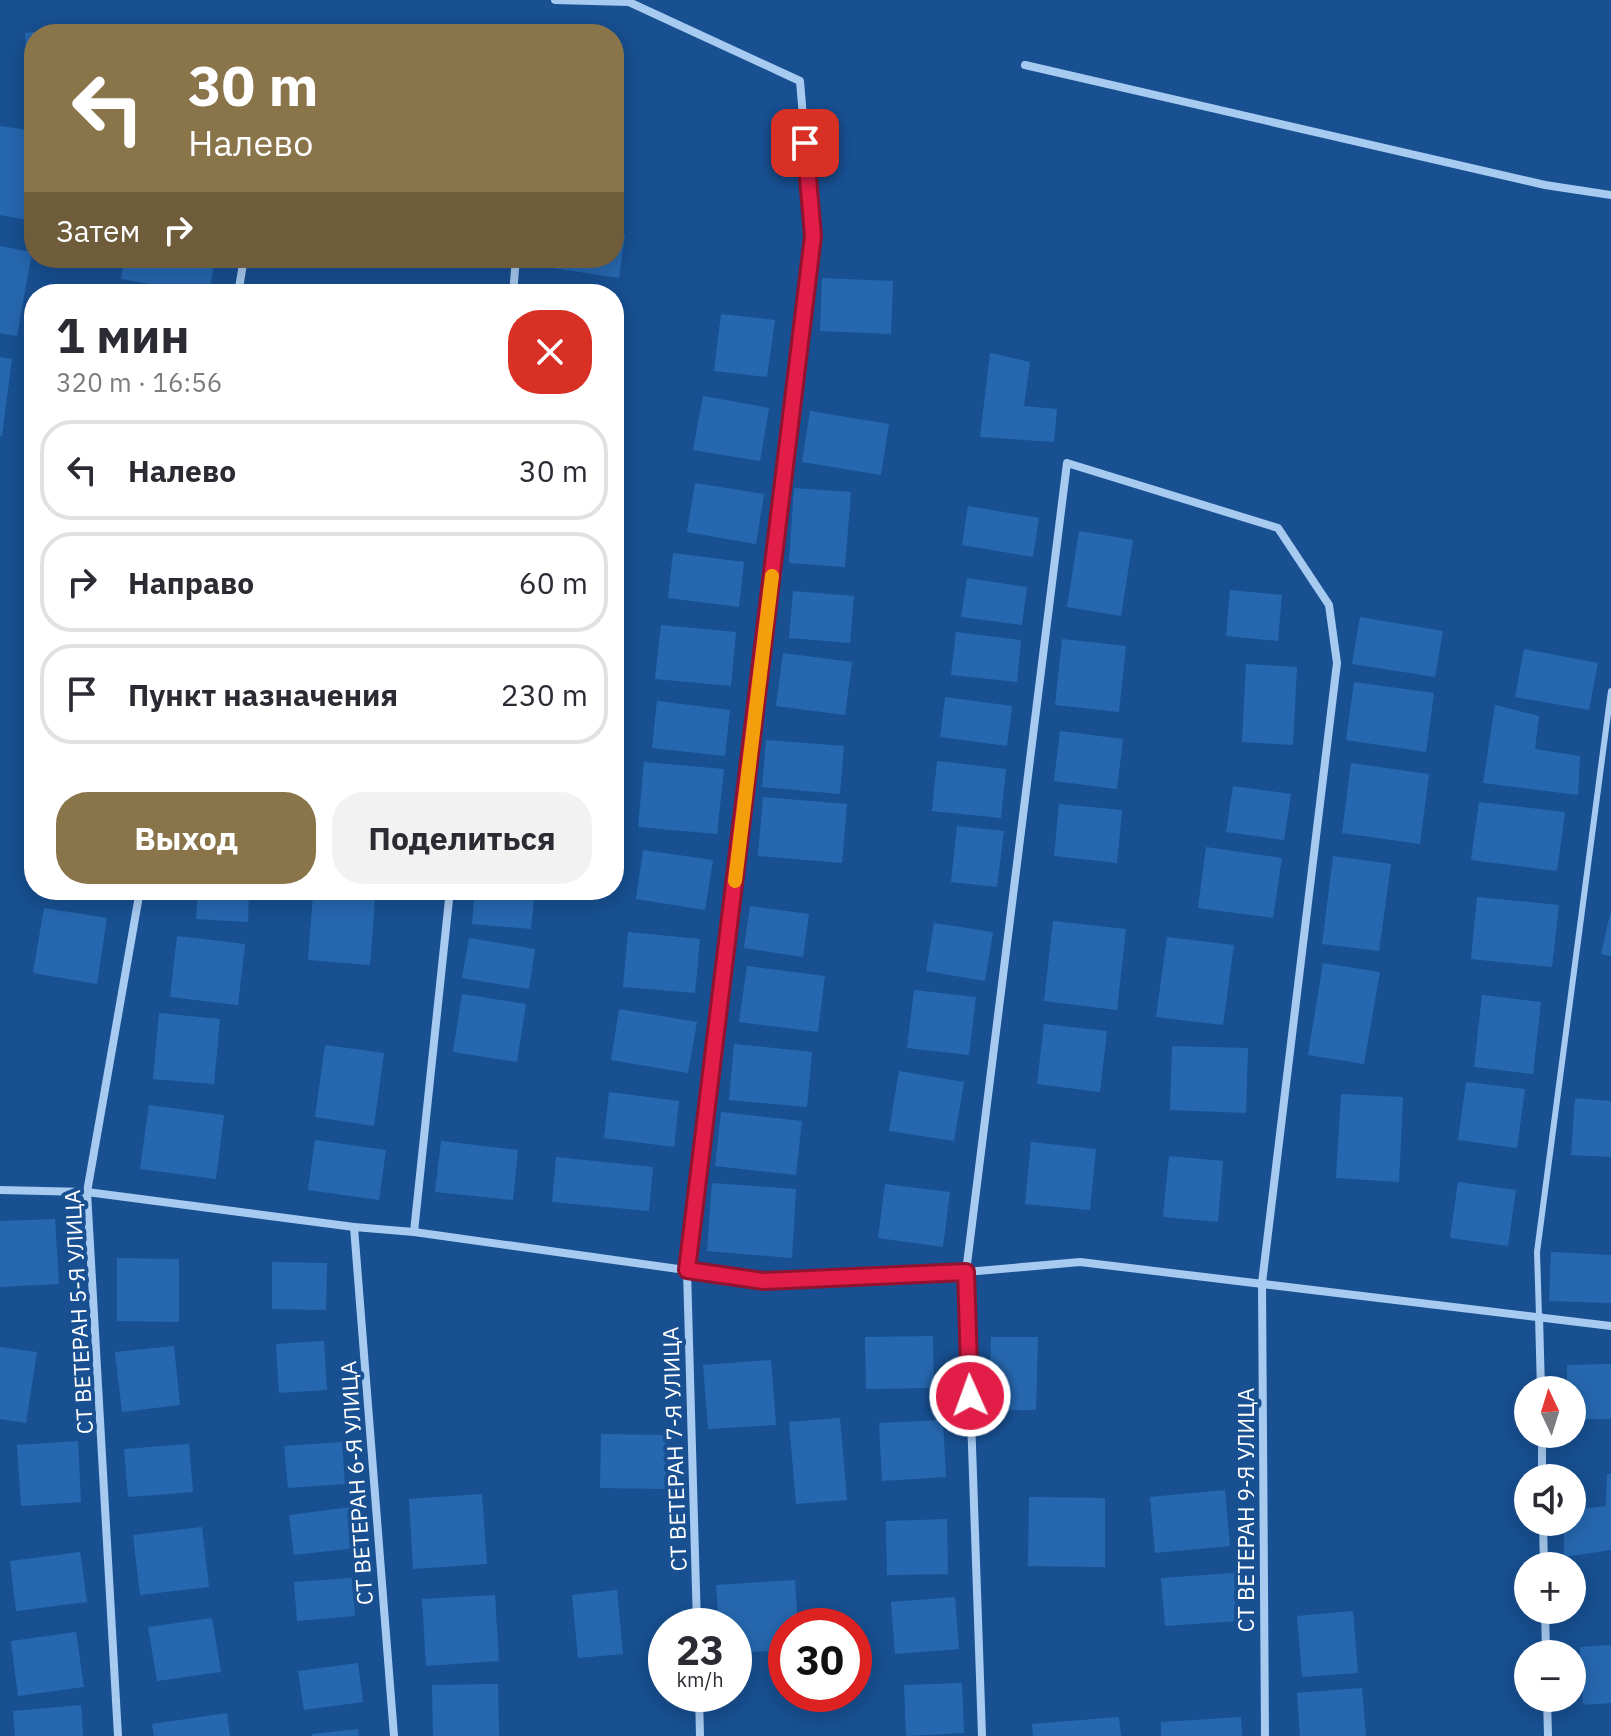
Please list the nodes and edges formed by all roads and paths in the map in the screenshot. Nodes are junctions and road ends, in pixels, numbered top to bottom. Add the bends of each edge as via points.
1 (555, 0) edge
2 (1025, 65) dead end
3 (1611, 195) edge
4 (1611, 691) edge
5 (138, 900) edge
6 (449, 900) edge
7 (0, 1190) edge
8 (87, 1192) junction
9 (354, 1227) junction
10 (414, 1232) junction
11 (687, 1270) junction
12 (966, 1272) junction
13 (1262, 1283) junction
14 (1539, 1316) junction
15 (1611, 1326) edge
16 (1541, 1376) edge
17 (696, 1608) edge
18 (699, 1712) edge
19 (1547, 1712) edge
20 (118, 1736) edge
21 (394, 1736) edge
22 (700, 1736) edge
23 (982, 1736) edge
24 (1265, 1736) edge
25 (1548, 1736) edge

1 - 11 street, СТ ВЕТЕРАН 7-Я УЛИЦА via 629,2 800,81 813,236
2 - 3 street via 1545,185
4 - 14 lane via 1537,1252
5 - 8 street, СТ ВЕТЕРАН 5-Я УЛИЦА
6 - 10 street
7 - 8 street
8 - 9 street
8 - 20 street, СТ ВЕТЕРАН 5-Я УЛИЦА
9 - 10 street
9 - 21 street, СТ ВЕТЕРАН 6-Я УЛИЦА
10 - 11 street
11 - 12 street via 764,1281
11 - 17 street, СТ ВЕТЕРАН 7-Я УЛИЦА
12 - 13 street via 1080,1262
12 - 13 street, СТ ВЕТЕРАН 9-Я УЛИЦА via 1067,463 1278,528 1329,605 1337,663
12 - 23 street
13 - 14 street
13 - 24 street, СТ ВЕТЕРАН 9-Я УЛИЦА
14 - 15 street
14 - 16 street
18 - 22 street
19 - 25 street

